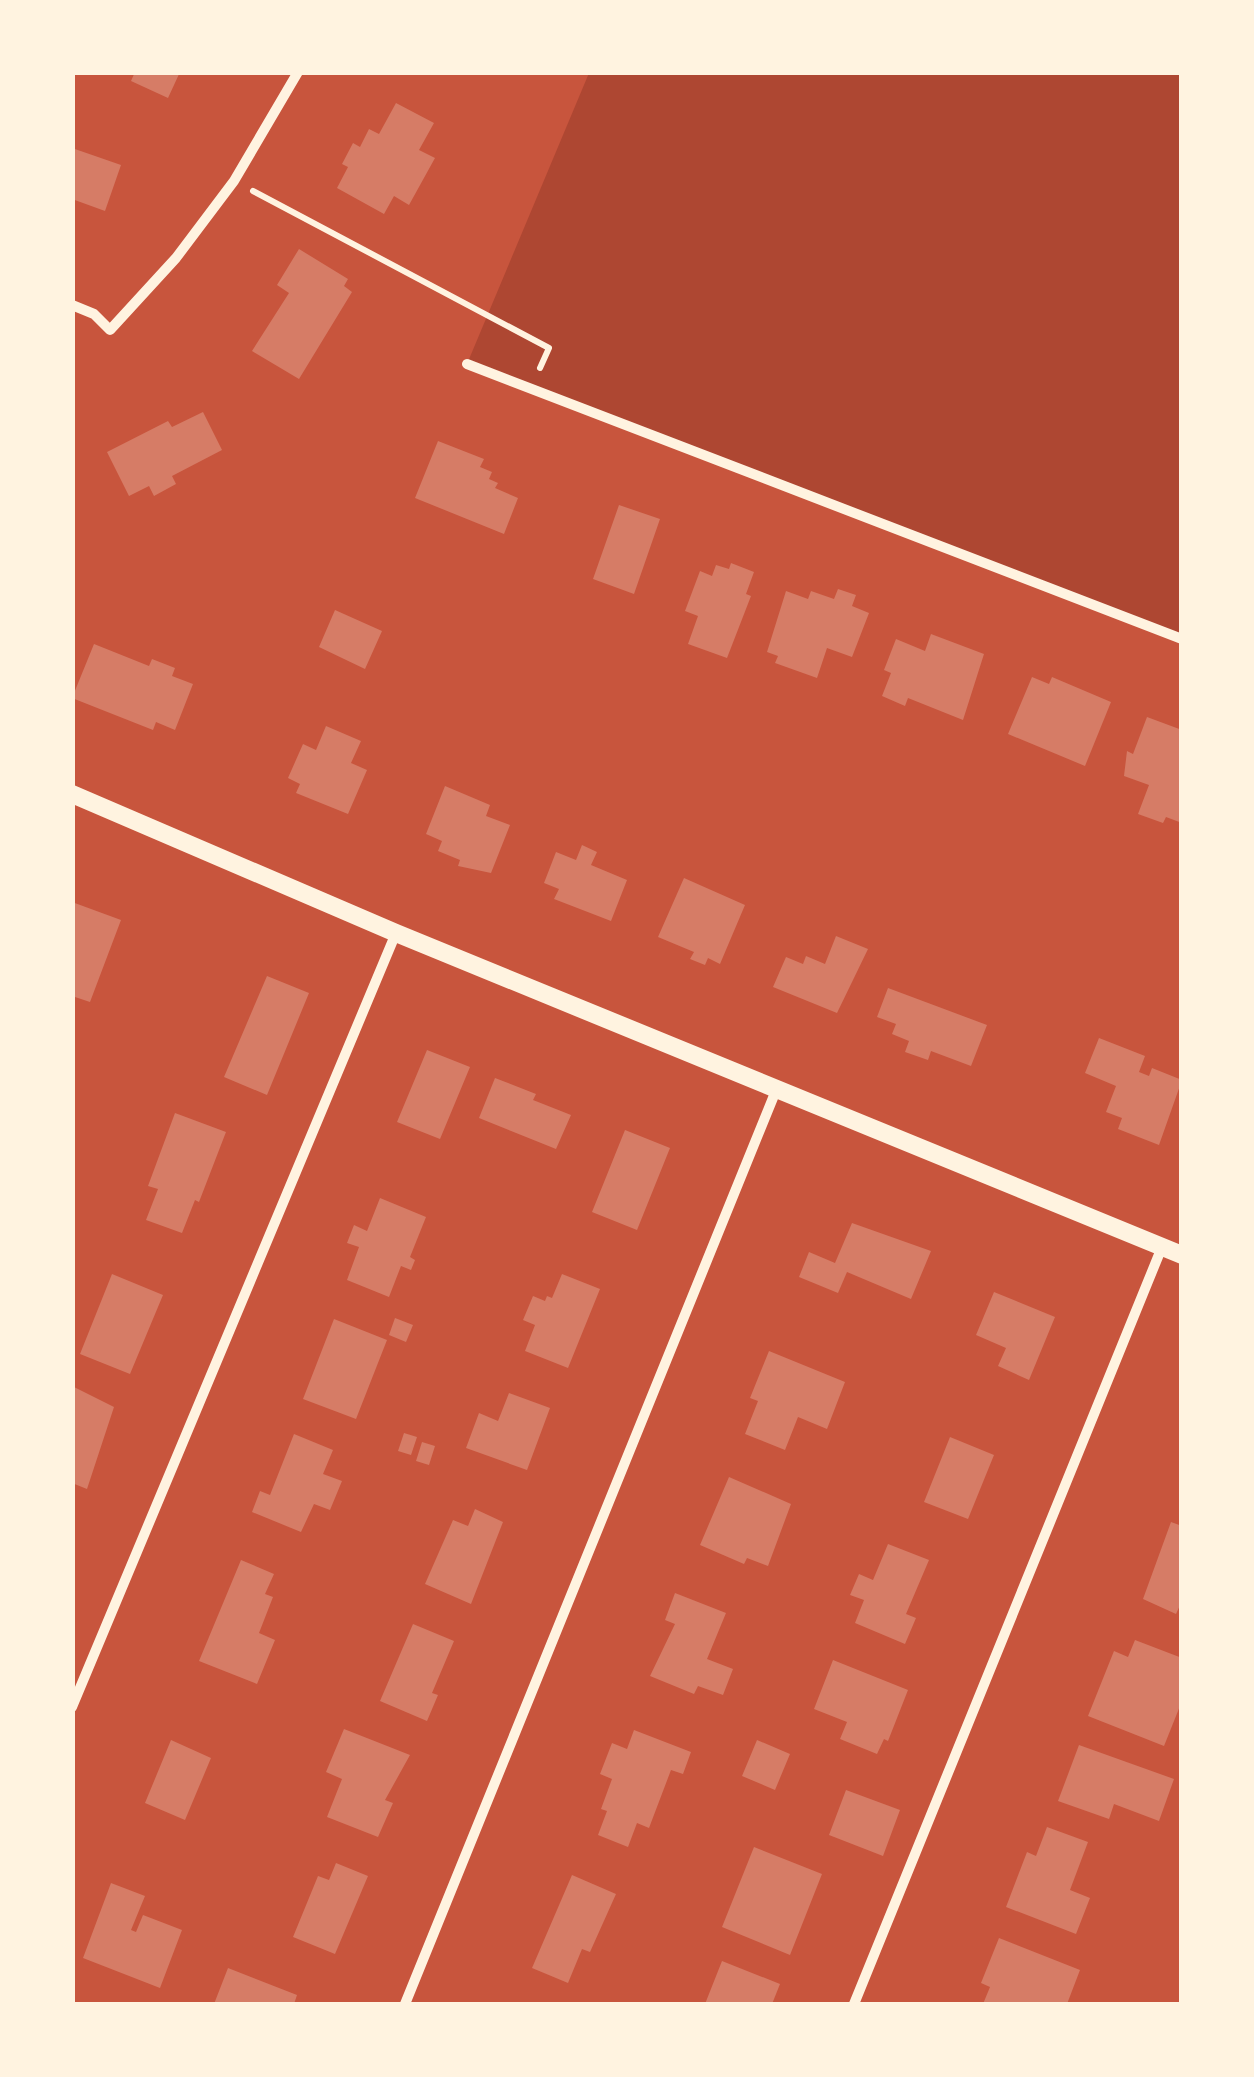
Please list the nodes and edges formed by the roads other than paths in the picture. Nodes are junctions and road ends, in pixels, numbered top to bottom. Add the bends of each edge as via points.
1 (298, 72) edge
2 (72, 305) edge
3 (467, 364) dead end
4 (1182, 639) edge
5 (72, 794) edge
6 (396, 933) junction
7 (777, 1088) junction
8 (1162, 1247) junction
9 (1182, 1254) edge
10 (72, 1707) edge
11 (406, 2004) edge
12 (854, 2004) edge

1 - 2 street via 234,180 110,330
3 - 4 street
5 - 6 street
6 - 7 street
6 - 10 street
7 - 8 street
7 - 11 street
8 - 9 street
8 - 12 street

